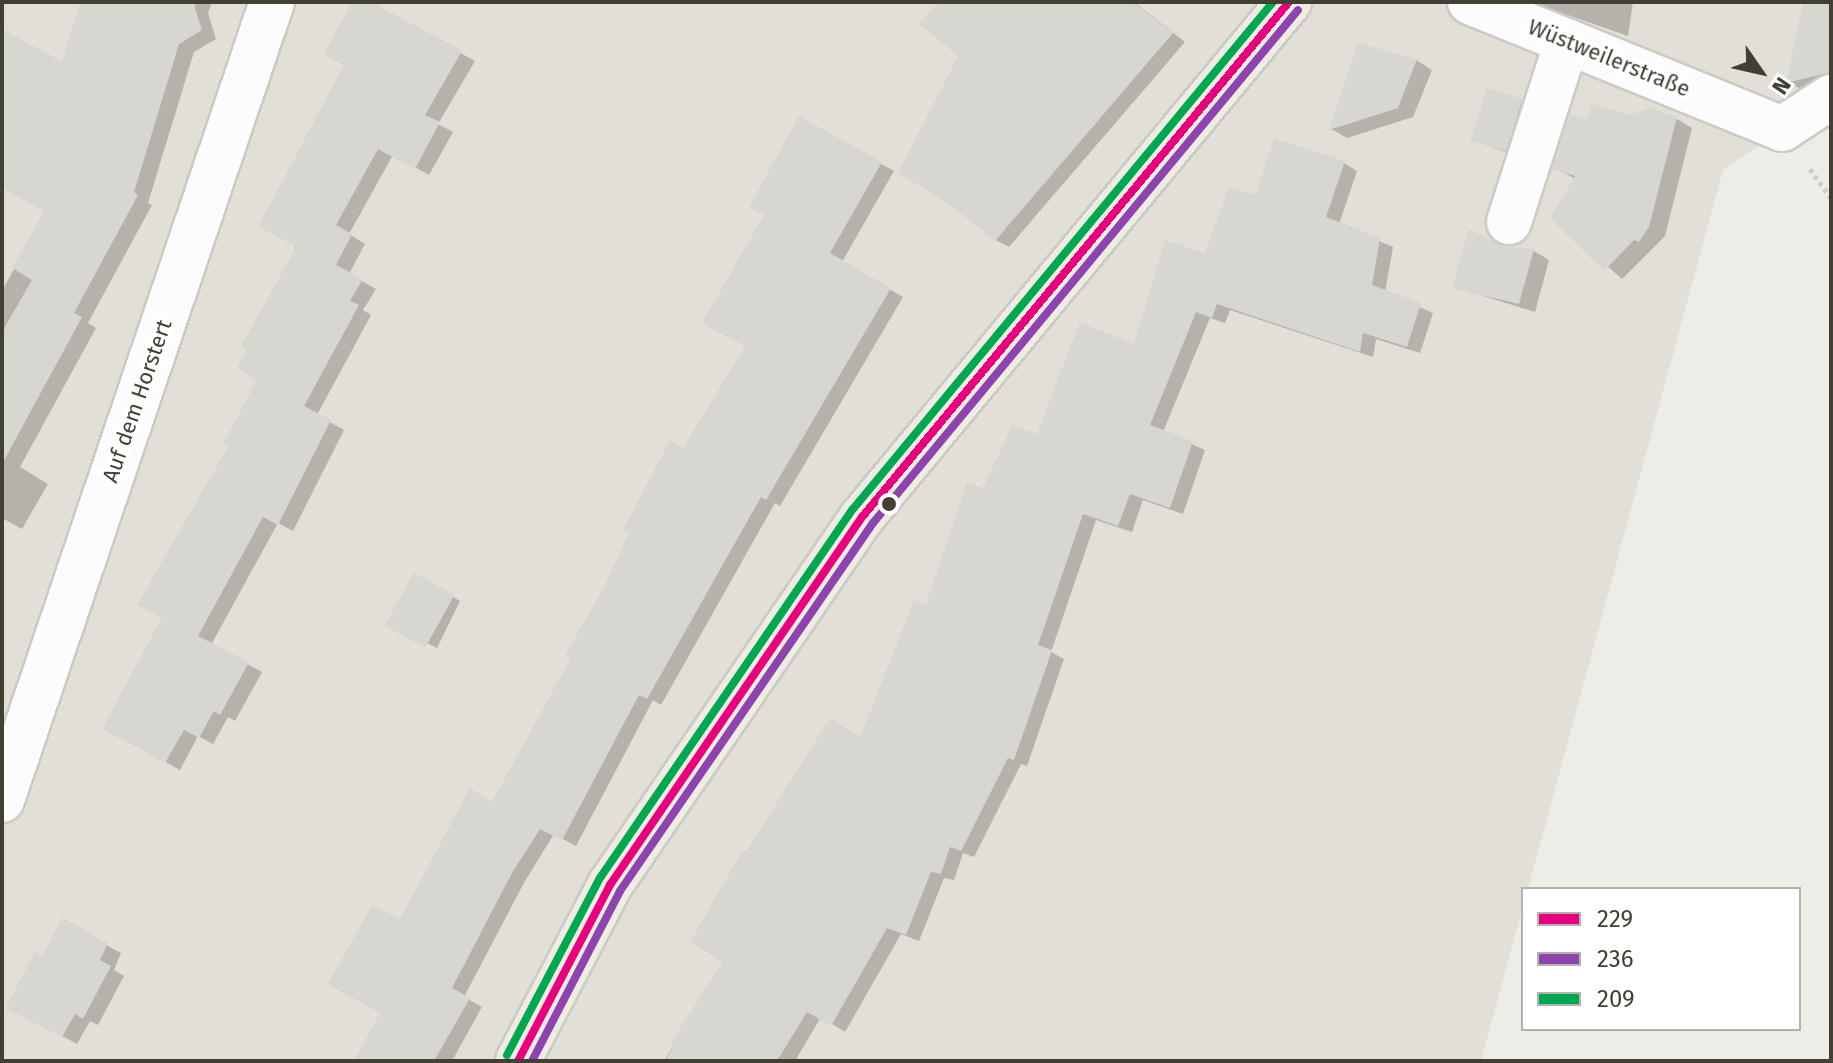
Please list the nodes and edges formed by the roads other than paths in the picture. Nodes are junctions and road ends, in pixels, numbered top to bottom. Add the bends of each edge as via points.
1 (272, 2) edge
2 (1289, 2) edge
3 (1470, 2) edge
4 (1567, 41) junction
5 (1831, 97) edge
6 (1509, 222) dead end
7 (2, 800) edge
8 (518, 1061) edge

1 - 7 street, Auf dem Horstert
2 - 8 main road via 863,516 610,885
3 - 4 street, Wüstweilerstraße
4 - 5 street, Wüstweilerstraße via 1782,129
4 - 6 street

